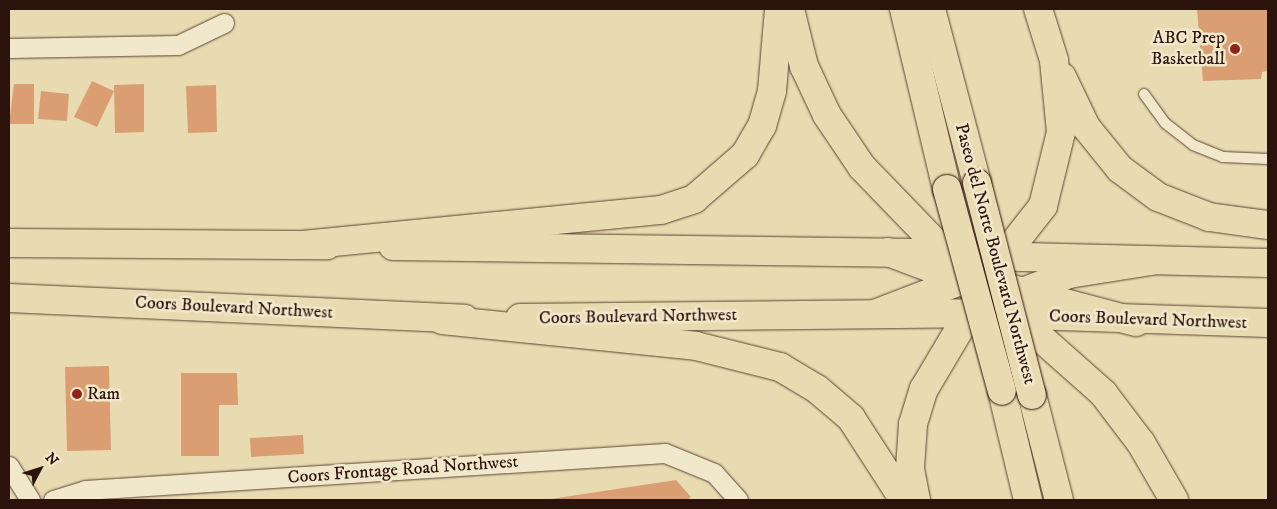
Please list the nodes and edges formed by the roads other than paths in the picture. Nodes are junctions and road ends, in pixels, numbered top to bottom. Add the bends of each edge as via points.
1 (779, 9) edge
2 (790, 9) edge
3 (904, 9) edge
4 (930, 9) edge
5 (1038, 9) edge
6 (224, 23) dead end
7 (9, 48) edge
8 (1054, 60) junction
9 (1144, 94) dead end
10 (1268, 159) edge
11 (1268, 225) edge
12 (9, 243) edge
13 (303, 245) junction
14 (888, 252) junction
15 (946, 254) junction
16 (1003, 257) junction
17 (1151, 260) junction
18 (1268, 263) edge
19 (969, 277) junction
20 (9, 298) edge
21 (1013, 302) junction
22 (877, 313) junction
23 (969, 313) junction
24 (442, 320) junction
25 (1268, 323) edge
26 (9, 466) edge
27 (30, 500) edge
28 (53, 500) edge
29 (738, 500) edge
30 (904, 500) edge
31 (916, 500) edge
32 (1028, 500) edge
33 (1059, 500) edge
34 (1174, 500) edge

1 - 13 main road via 772,91 762,126 745,156 694,199 661,210
2 - 15 main road via 804,66 827,115 862,168
3 - 32 main road, Paseo del Norte Boulevard Northwest, bridge via 947,190
4 - 33 main road, Paseo del Norte Boulevard Northwest, bridge
5 - 8 main road
6 - 7 street via 178,45
8 - 11 main road via 1086,126 1120,169 1158,198 1210,217
8 - 16 main road via 1061,132 1043,206
9 - 10 lane via 1165,123 1193,145 1223,157
12 - 13 main road
13 - 14 main road
14 - 15 main road
14 - 19 main road
15 - 16 main road
15 - 19 main road
16 - 17 main road
16 - 19 main road
17 - 18 main road
17 - 21 main road via 1069,274
19 - 21 main road, Coors Boulevard Northwest
19 - 22 main road
20 - 24 main road, Coors Boulevard Northwest
21 - 23 main road
21 - 25 main road, Coors Boulevard Northwest via 1136,322
21 - 34 main road via 1103,393 1141,443
22 - 23 main road, Coors Boulevard Northwest
22 - 24 main road, Coors Boulevard Northwest
23 - 31 main road via 924,389 914,424 910,468
24 - 30 main road via 696,346 780,367 817,389 851,418
26 - 27 street
28 - 29 street, Coors Frontage Road Northwest via 85,490 665,453 714,473

